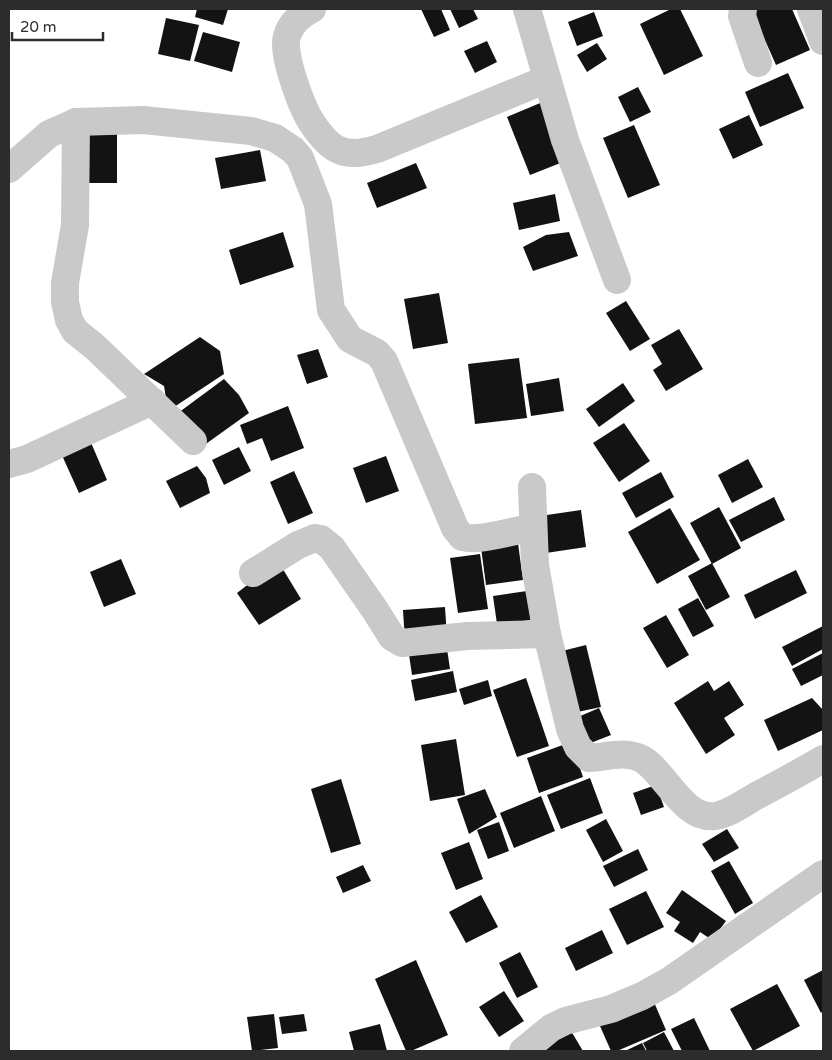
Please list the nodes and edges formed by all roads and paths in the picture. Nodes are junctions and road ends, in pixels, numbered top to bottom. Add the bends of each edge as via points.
1 (312, 9) edge
2 (527, 9) edge
3 (743, 9) edge
4 (811, 9) edge
5 (823, 41) edge
6 (758, 62) dead end
7 (547, 79) junction
8 (76, 122) junction
9 (9, 169) edge
10 (617, 280) dead end
11 (152, 401) junction
12 (193, 441) dead end
13 (9, 464) edge
14 (532, 487) dead end
15 (533, 528) junction
16 (253, 573) dead end
17 (547, 634) junction
18 (823, 759) edge
19 (823, 874) edge
20 (522, 1051) edge

1 - 7 street via 294,20 286,38 288,58 296,88 312,123 339,150 357,154 377,149
2 - 7 street
3 - 6 street via 742,16
4 - 5 street
7 - 10 street via 565,140
8 - 9 street via 50,134
8 - 11 street via 75,225 65,283 69,320 75,331
8 - 15 street via 143,120 251,131 275,138 293,150 300,158 318,204 332,310 350,339 378,353 384,361 455,528 462,537 471,539
11 - 12 street
11 - 13 street via 27,459
14 - 15 street
15 - 17 street via 535,565
16 - 17 street via 298,545 321,538 332,548 392,637 402,643 467,636
17 - 18 street via 570,729 578,747 589,758 624,754 641,759 699,814 714,816 733,809
19 - 20 street via 662,985 611,1009 565,1021

